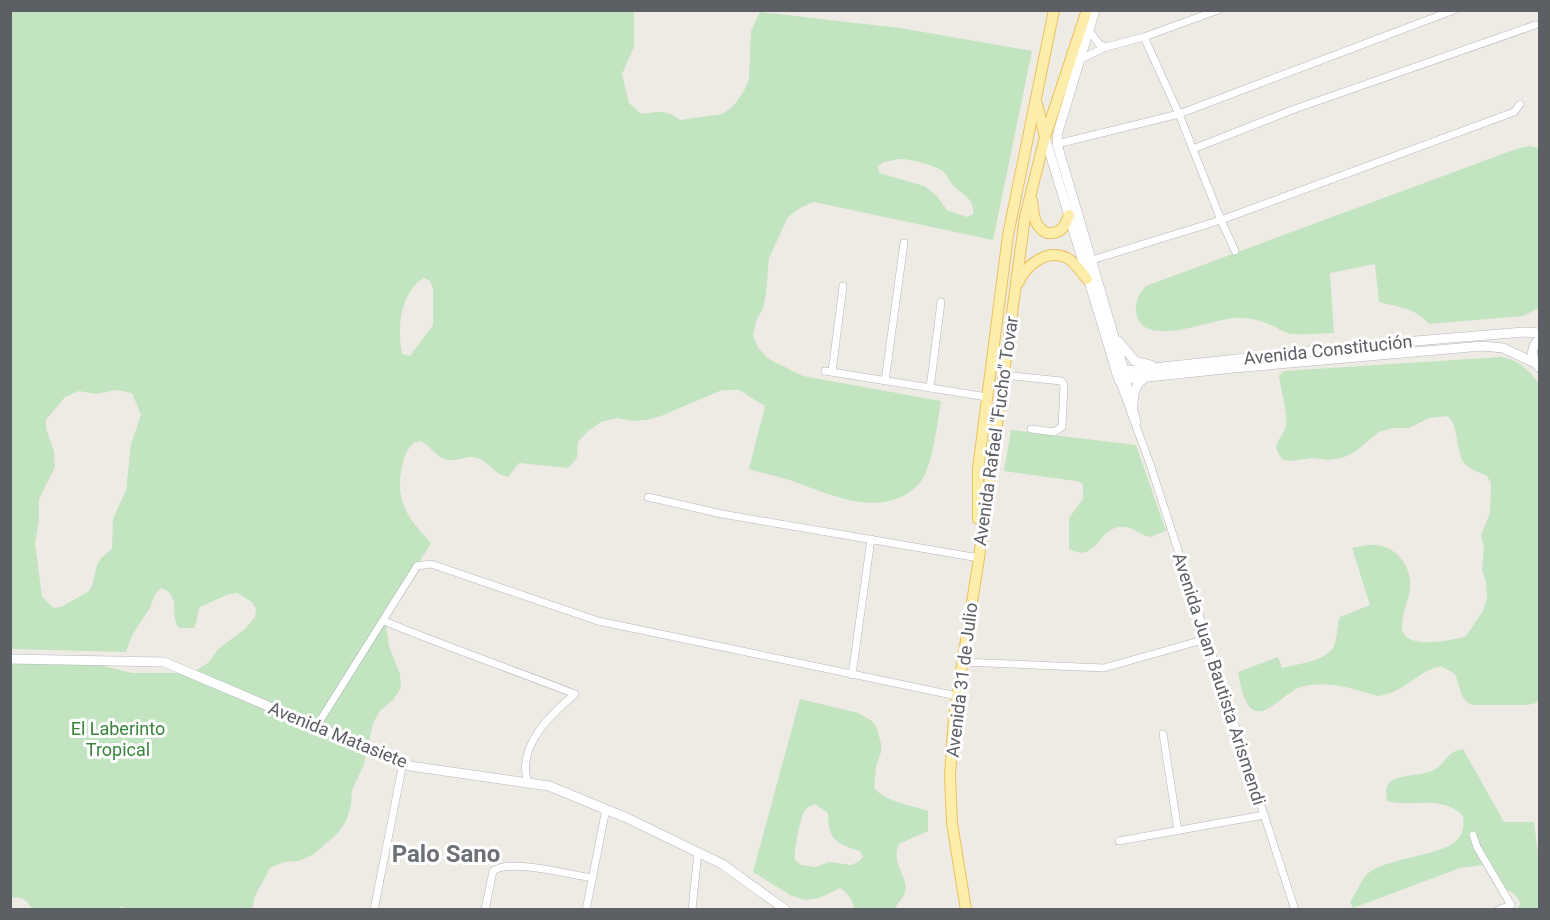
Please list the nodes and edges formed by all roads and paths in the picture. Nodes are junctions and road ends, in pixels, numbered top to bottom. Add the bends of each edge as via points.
1 (1054, 10) edge
2 (1087, 10) edge
3 (1095, 10) edge
4 (1218, 10) edge
5 (1454, 10) edge
6 (1535, 25) dead end
7 (1089, 30) junction
8 (1144, 37) junction
9 (1106, 47) junction
10 (1079, 60) junction
11 (1036, 98) junction
12 (1520, 104) dead end
13 (1179, 114) junction
14 (1045, 137) junction
15 (1057, 144) junction
16 (1194, 149) junction
17 (1031, 189) junction
18 (1069, 215) junction
19 (1221, 220) junction
20 (904, 243) dead end
21 (1235, 251) dead end
22 (1092, 260) junction
23 (1087, 279) junction
24 (843, 286) dead end
25 (1014, 294) junction
26 (941, 302) dead end
27 (1539, 333) edge
28 (1114, 336) junction
29 (1539, 338) edge
30 (1537, 366) edge
31 (1160, 367) junction
32 (1003, 375) junction
33 (1121, 376) junction
34 (1147, 377) junction
35 (885, 381) junction
36 (930, 388) junction
37 (987, 397) junction
38 (1133, 405) junction
39 (1030, 429) dead end
40 (1144, 448) junction
41 (648, 497) dead end
42 (872, 539) junction
43 (979, 558) junction
44 (384, 621) junction
45 (1206, 639) junction
46 (10, 659) edge
47 (962, 662) junction
48 (852, 675) junction
49 (957, 696) junction
50 (315, 728) junction
51 (1163, 734) dead end
52 (403, 763) junction
53 (528, 783) junction
54 (606, 809) junction
55 (1264, 815) junction
56 (1178, 831) junction
57 (1473, 835) dead end
58 (1119, 841) dead end
59 (698, 852) junction
60 (592, 878) junction
61 (374, 909) edge
62 (485, 909) edge
63 (586, 909) edge
64 (692, 909) edge
65 (786, 909) edge
66 (966, 909) edge
67 (1295, 909) edge
68 (1498, 909) edge

1 - 11 main road, Avenida Rafael "Fucho" Tovar
2 - 14 main road, Avenida Rafael "Fucho" Tovar
3 - 7 street, Avenida Juan Bautista Arismendi
4 - 8 street
5 - 13 street
6 - 16 street via 1292,110
7 - 9 street
7 - 10 street, Avenida Juan Bautista Arismendi
8 - 9 street
8 - 13 street
9 - 10 street
10 - 15 street, Avenida Juan Bautista Arismendi
11 - 14 main road
11 - 37 main road, Avenida Rafael "Fucho" Tovar via 1008,235
12 - 19 street via 1514,112
13 - 15 street
13 - 16 street
14 - 17 main road, Avenida Rafael "Fucho" Tovar
14 - 18 street, Avenida Juan Bautista Arismendi
15 - 22 street, Avenida Juan Bautista Arismendi
16 - 19 street
17 - 18 main road via 1034,221 1042,231 1061,231
17 - 25 main road, Avenida Rafael "Fucho" Tovar
18 - 23 street, Avenida Juan Bautista Arismendi
19 - 21 street
19 - 22 street
20 - 35 street
22 - 28 street, Avenida Juan Bautista Arismendi
23 - 25 main road via 1069,259 1055,254 1038,259 1021,275
23 - 33 street, Avenida Juan Bautista Arismendi
24 - 35 street via 828,371
25 - 32 main road, Avenida Rafael "Fucho" Tovar
26 - 36 street
27 - 31 street, Avenida Constitución via 1379,344
28 - 31 street via 1135,361
28 - 33 street, Avenida Juan Bautista Arismendi
29 - 30 street, Avenida Constitución via 1532,349
30 - 34 street, Avenida Constitución via 1503,348 1482,346
31 - 33 street, Avenida Constitución
32 - 39 street via 1064,384 1062,427 1054,432
32 - 43 main road, Avenida Rafael "Fucho" Tovar
33 - 34 street, Avenida Constitución
33 - 38 street, Avenida Juan Bautista Arismendi
33 - 40 street, Avenida Juan Bautista Arismendi
34 - 38 street via 1138,382
35 - 36 street
36 - 37 street
37 - 43 main road, Avenida Rafael "Fucho" Tovar via 978,469
38 - 40 street, Avenida Juan Bautista Arismendi
40 - 45 street, Avenida Juan Bautista Arismendi
41 - 42 street via 722,514
42 - 43 street
42 - 48 street
43 - 47 main road, Avenida 31 de Julio
44 - 48 street via 417,566 431,564 598,621
44 - 50 street
44 - 53 street via 575,694 533,739 526,758
45 - 47 street via 1104,668
45 - 55 street, Avenida Juan Bautista Arismendi
46 - 50 street, Avenida Matasiete via 164,662
47 - 49 main road, Avenida 31 de Julio
48 - 49 street
49 - 66 main road, Avenida 31 de Julio via 951,801
50 - 52 street, Avenida Matasiete
51 - 56 street
52 - 53 street, Avenida Matasiete
52 - 61 street
53 - 54 street, Avenida Matasiete via 549,786
54 - 59 street, Avenida Matasiete
54 - 60 street
55 - 56 street
55 - 67 street, Avenida Juan Bautista Arismendi
56 - 58 street
57 - 68 street via 1511,905
59 - 64 street
59 - 65 street, Avenida Matasiete
60 - 62 street via 513,865 499,867 493,871
60 - 63 street

